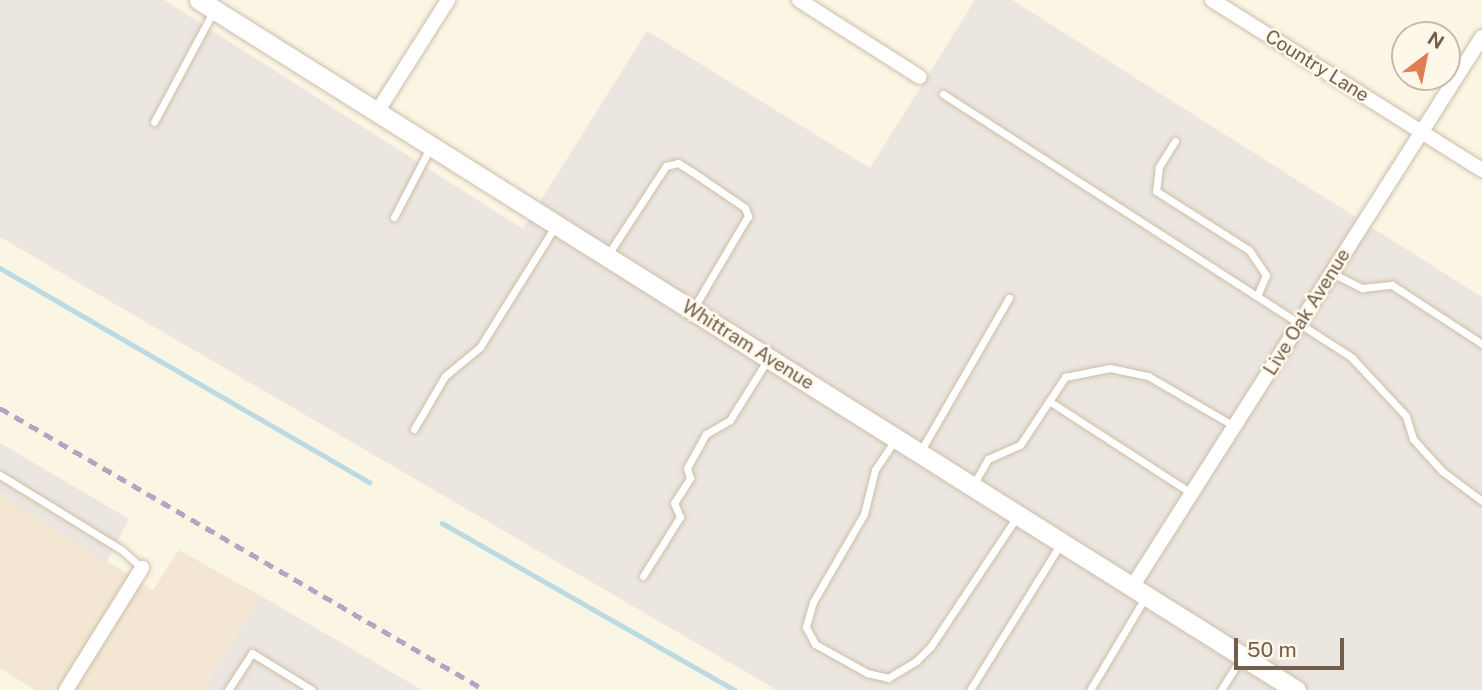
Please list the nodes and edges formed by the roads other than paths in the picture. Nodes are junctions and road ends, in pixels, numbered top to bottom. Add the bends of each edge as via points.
1 (448, 0) edge
2 (799, 0) edge
3 (1212, 0) edge
4 (207, 5) edge
5 (1482, 37) edge
6 (920, 77) dead end
7 (943, 94) dead end
8 (377, 112) junction
9 (154, 122) dead end
10 (1422, 132) junction
11 (1175, 141) dead end
12 (431, 146) junction
13 (1482, 170) edge
14 (394, 216) dead end
15 (556, 224) junction
16 (607, 256) junction
17 (1332, 273) junction
18 (1258, 294) junction
19 (1009, 298) dead end
20 (693, 310) junction
21 (1301, 321) junction
22 (1482, 344) edge
23 (769, 358) junction
24 (1049, 401) junction
25 (1234, 426) junction
26 (414, 429) dead end
27 (896, 438) junction
28 (919, 453) junction
29 (0, 475) edge
30 (972, 486) junction
31 (1192, 493) junction
32 (1482, 501) edge
33 (1018, 515) junction
34 (1061, 542) junction
35 (142, 568) joint
36 (643, 576) dead end
37 (1140, 591) junction
38 (1242, 656) junction
39 (66, 690) edge
40 (228, 690) edge
41 (312, 690) edge
42 (970, 690) edge
43 (1090, 690) edge
44 (1221, 690) edge
45 (1296, 690) edge

1 - 8 street
2 - 6 street
3 - 10 street, Country Lane
4 - 8 street, Whittram Avenue
4 - 9 lane
5 - 10 street, Live Oak Avenue
7 - 18 lane
8 - 12 street, Whittram Avenue
10 - 13 street, Country Lane
10 - 17 street, Live Oak Avenue
11 - 18 lane via 1159,167 1156,191 1248,250 1266,275
12 - 14 lane
12 - 15 street, Whittram Avenue
15 - 16 street, Whittram Avenue
15 - 26 lane via 480,347 445,376
16 - 20 street, Whittram Avenue
16 - 20 lane via 666,166 678,163 691,171 745,208 748,216
17 - 21 street, Live Oak Avenue
17 - 22 lane via 1362,288 1392,285
18 - 21 lane
19 - 28 lane
20 - 23 street, Whittram Avenue
21 - 25 street, Live Oak Avenue
21 - 32 lane via 1376,382 1406,416 1413,439 1443,471
23 - 27 street, Whittram Avenue
23 - 36 lane via 730,421 706,434 687,468 690,478 674,503 680,517
24 - 25 lane via 1065,377 1110,368 1148,376
24 - 30 lane via 1020,445 988,459
24 - 31 lane
25 - 31 street, Live Oak Avenue
27 - 28 street, Whittram Avenue
27 - 33 lane via 875,470 864,514 813,602 806,627 815,644 867,673 888,678 916,661 931,646
28 - 30 street, Whittram Avenue
29 - 35 lane via 122,550
30 - 33 street, Whittram Avenue
31 - 37 street, Live Oak Avenue
33 - 34 street, Whittram Avenue
34 - 37 street, Whittram Avenue
34 - 42 lane
35 - 39 street
37 - 38 street, Whittram Avenue
37 - 43 lane
38 - 44 lane
38 - 45 street, Whittram Avenue
40 - 41 lane via 252,653

